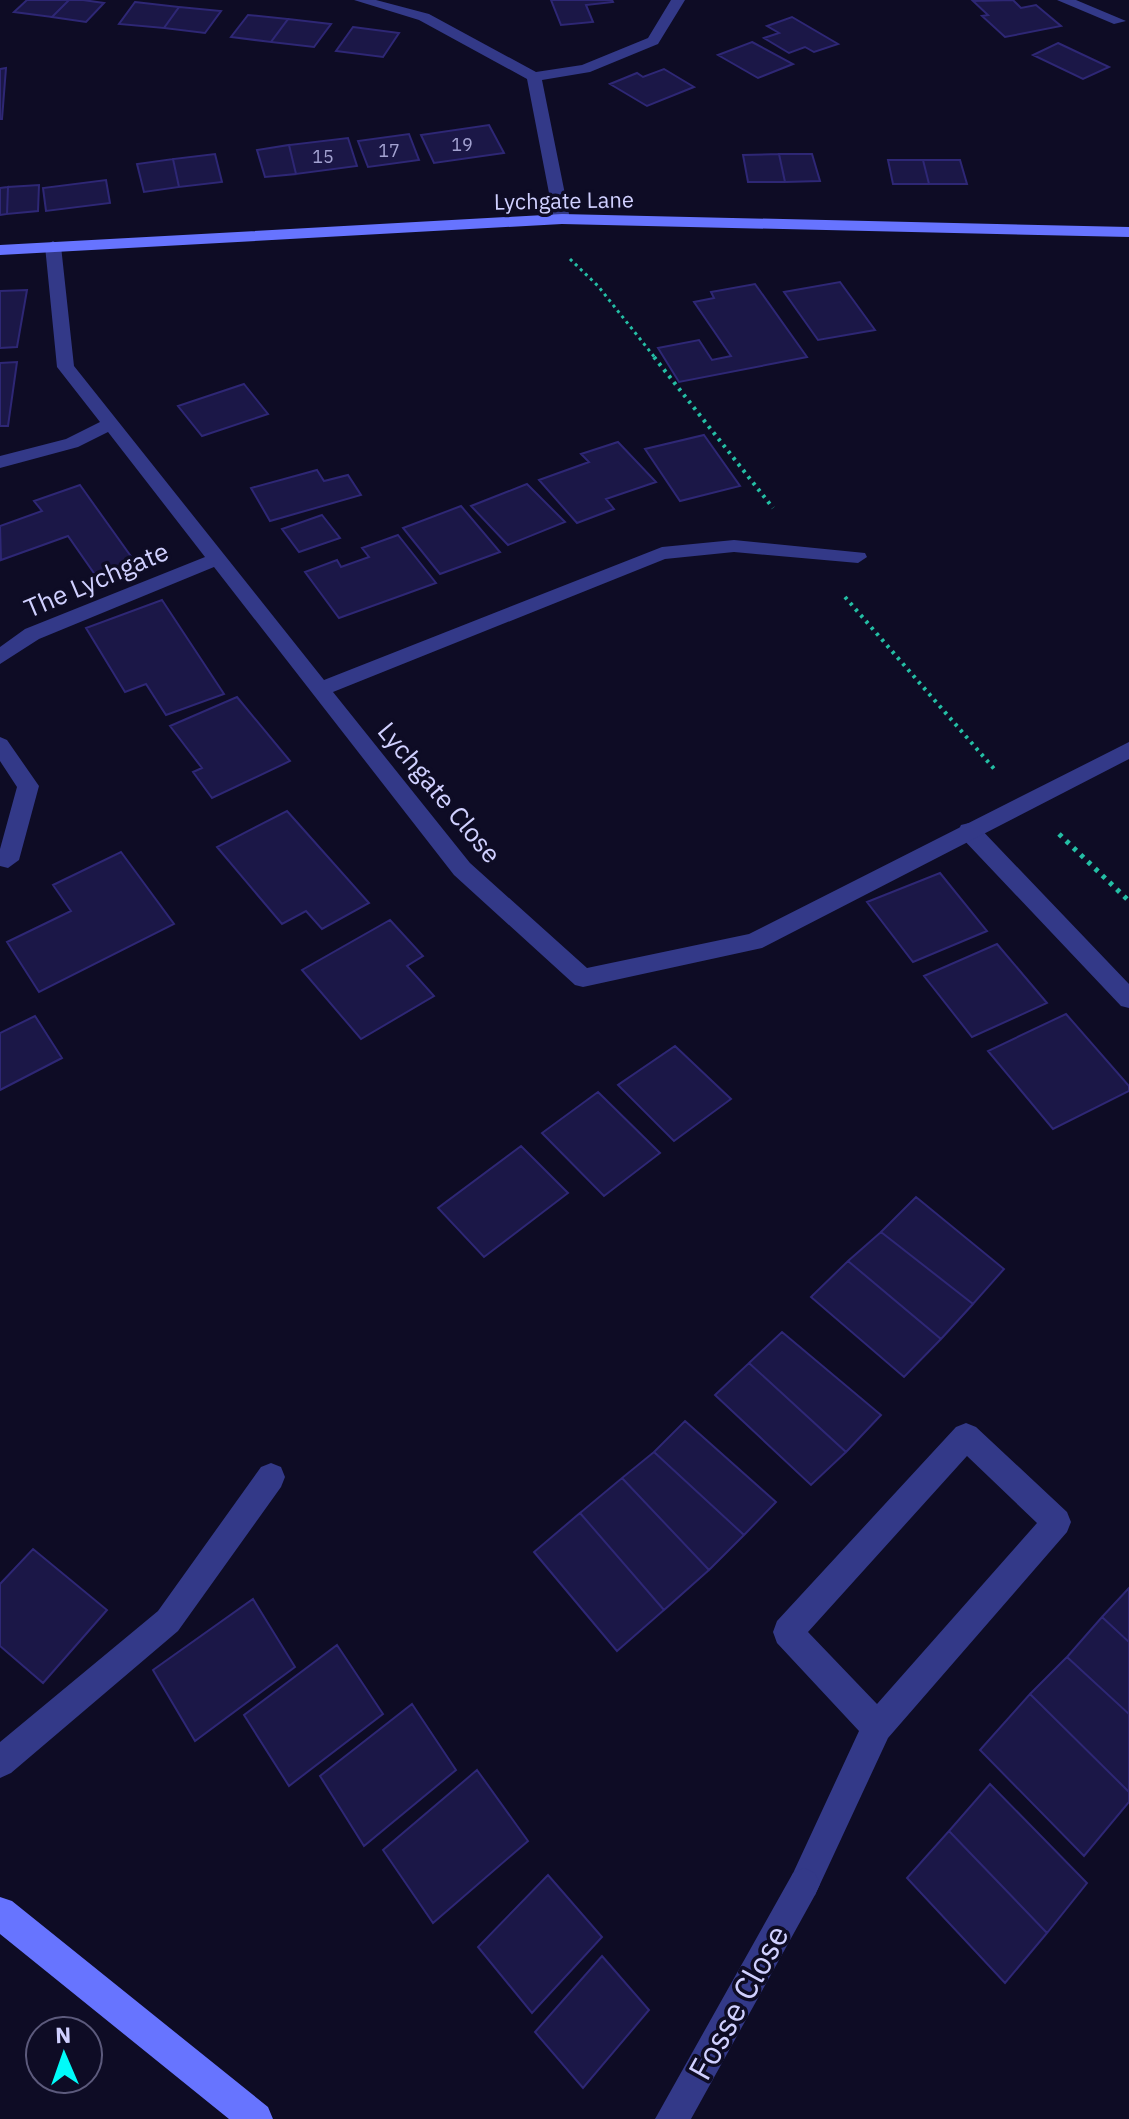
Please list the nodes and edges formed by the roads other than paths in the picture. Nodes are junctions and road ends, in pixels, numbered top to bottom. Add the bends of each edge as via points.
1 (361, 0) edge
2 (678, 0) edge
3 (1064, 0) edge
4 (1119, 21) dead end
5 (534, 77) junction
6 (562, 219) junction
7 (1129, 232) edge
8 (53, 246) junction
9 (0, 250) edge
10 (111, 424) junction
11 (0, 462) edge
12 (858, 557) dead end
13 (217, 559) junction
14 (0, 657) edge
15 (320, 689) junction
16 (0, 745) edge
17 (1129, 750) edge
18 (969, 831) junction
19 (8, 860) dead end
20 (1129, 999) edge
21 (271, 1477) dead end
22 (877, 1727) junction
23 (0, 1762) edge
24 (0, 1913) edge
25 (256, 2119) edge
26 (672, 2119) edge

1 - 5 street via 424,17
2 - 5 street via 653,41 585,69
3 - 4 street
5 - 6 street
6 - 7 street, Lychgate Lane
6 - 8 street, Lychgate Lane
8 - 9 street, Lychgate Lane
8 - 10 street, Lychgate Close via 66,367
10 - 11 street via 72,443
10 - 13 street, Lychgate Close
12 - 15 street via 734,546 662,553
13 - 14 street, The Lychgate via 32,634
13 - 15 street, Lychgate Close
15 - 18 street, Lychgate Close via 462,869 583,978 754,942
16 - 19 street via 28,786
17 - 18 street, Lychgate Close
18 - 20 street
21 - 23 street via 168,1621
22 - 22 street, Fosse Close via 1057,1522 966,1436 788,1632
22 - 26 street, Fosse Close via 804,1884
24 - 25 street

